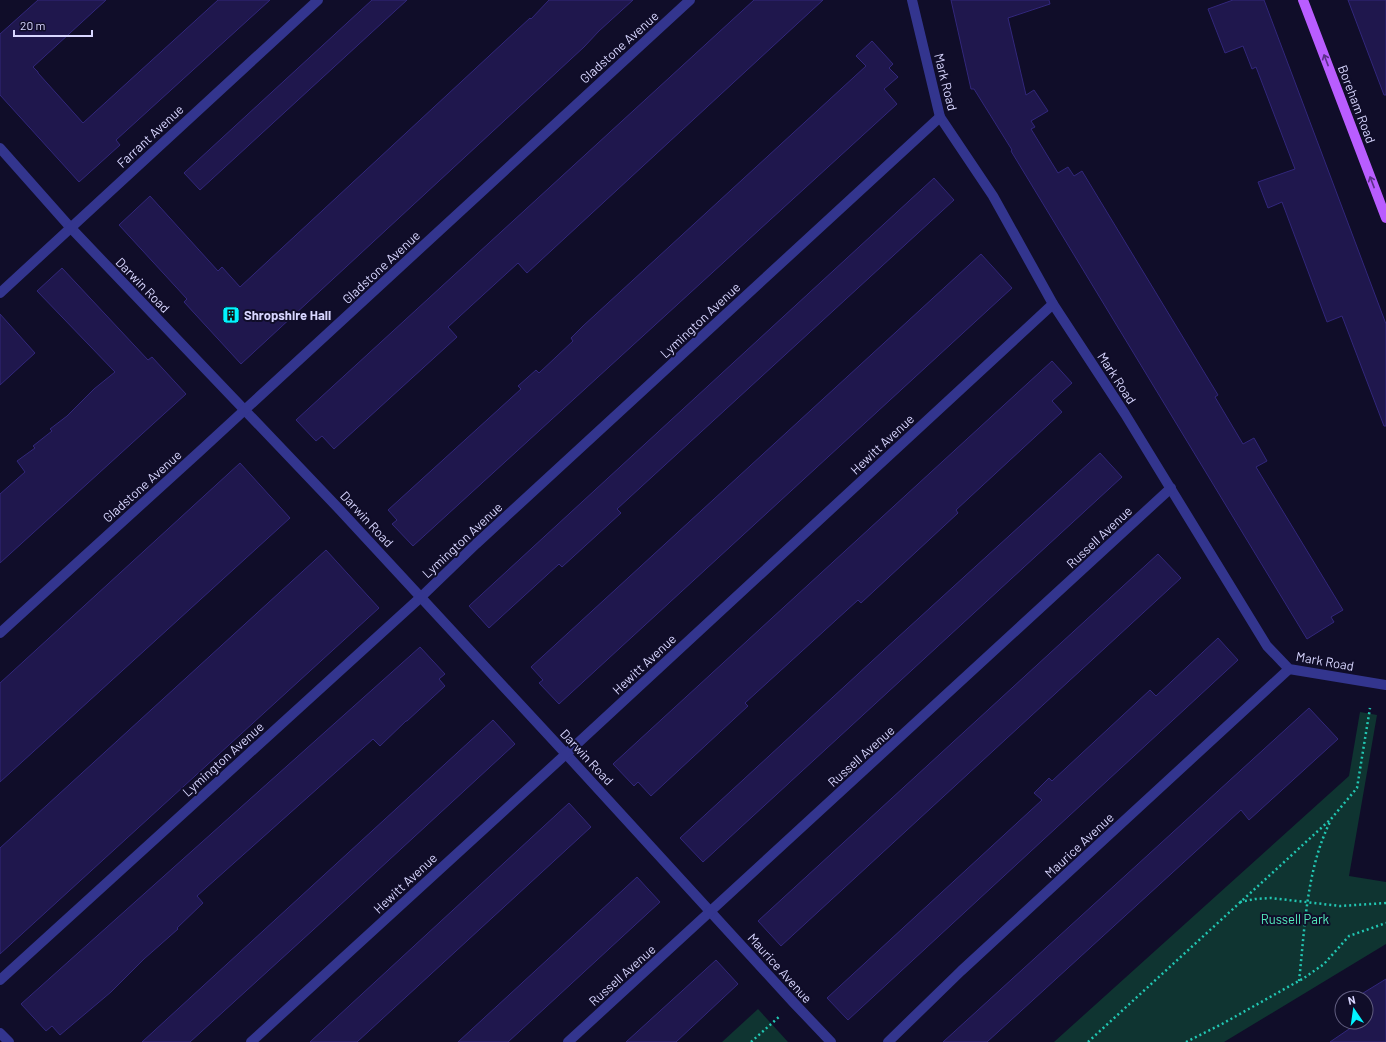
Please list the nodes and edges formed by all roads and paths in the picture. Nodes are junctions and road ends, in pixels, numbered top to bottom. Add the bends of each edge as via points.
1 (318, 0) edge
2 (690, 0) edge
3 (912, 0) edge
4 (1303, 0) edge
5 (940, 117) junction
6 (0, 148) edge
7 (1386, 218) edge
8 (70, 227) junction
9 (0, 292) edge
10 (1053, 304) junction
11 (244, 410) junction
12 (1170, 488) junction
13 (420, 597) junction
14 (0, 633) edge
15 (1289, 669) junction
16 (1386, 685) edge
17 (1370, 708) dead end
18 (566, 754) junction
19 (1331, 819) junction
20 (1239, 903) junction
21 (1308, 903) junction
22 (1386, 903) edge
23 (710, 912) junction
24 (1386, 923) edge
25 (0, 980) edge
26 (1299, 982) junction
27 (794, 1003) junction
28 (0, 1033) edge
29 (756, 1037) junction
30 (9, 1042) edge
31 (251, 1042) edge
32 (568, 1042) edge
33 (751, 1042) edge
34 (759, 1042) edge
35 (831, 1042) edge
36 (888, 1042) edge
37 (1088, 1042) edge
38 (1186, 1042) edge

1 - 8 street, Farrant Avenue
2 - 11 street, Gladstone Avenue
3 - 5 street, Mark Road
7 -> 4 main road, Boreham Road
5 - 10 street, Mark Road via 992,196
5 - 13 street, Lymington Avenue
6 - 8 street, Darwin Road
8 - 9 street, Farrant Avenue
8 - 11 street, Darwin Road
10 - 12 street, Mark Road
10 - 18 street, Hewitt Avenue
11 - 13 street, Darwin Road
11 - 14 street, Gladstone Avenue
12 - 15 street, Mark Road via 1267,646
12 - 23 street, Russell Avenue
13 - 18 street, Darwin Road
13 - 25 street, Lymington Avenue
15 - 16 street, Mark Road
15 - 36 street, Maurice Avenue
17 - 19 path via 1356,788
18 - 23 street, Darwin Road
18 - 31 street, Hewitt Avenue
19 - 20 path
19 - 21 path via 1317,853
20 - 21 path via 1272,898
20 - 37 path
21 - 22 path via 1340,906
21 - 26 path
23 - 27 street, Maurice Avenue
23 - 32 street, Russell Avenue
24 - 26 path via 1349,936 1324,964
26 - 38 path
27 - 29 path
27 - 35 street, Maurice Avenue
28 - 30 street
29 - 33 path
29 - 34 path

